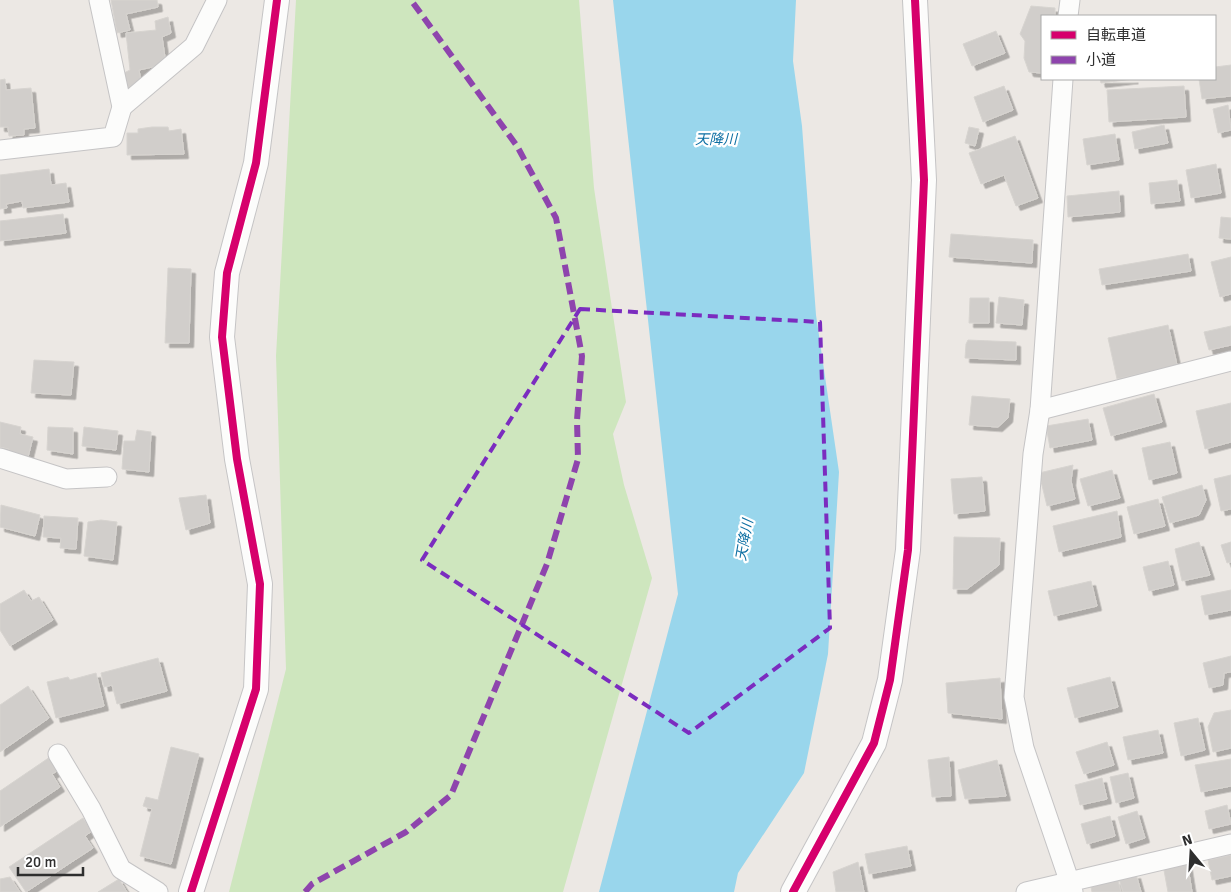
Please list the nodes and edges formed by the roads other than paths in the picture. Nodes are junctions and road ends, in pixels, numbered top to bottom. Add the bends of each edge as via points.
1 (99, 0) edge
2 (216, 0) edge
3 (277, 0) edge
4 (915, 0) edge
5 (1070, 0) edge
6 (1068, 15) edge
7 (1064, 80) edge
8 (122, 107) junction
9 (0, 150) edge
10 (1231, 360) edge
11 (1040, 410) junction
12 (0, 458) edge
13 (107, 477) dead end
14 (58, 754) dead end
15 (1231, 844) edge
16 (1072, 886) edge
17 (158, 892) edge
18 (191, 892) edge
19 (793, 892) edge
20 (1026, 892) edge

1 - 8 street
2 - 8 street via 194,46
3 - 18 street via 256,163 227,273 222,337 237,459 260,584 256,689
4 - 19 street via 924,180 907,559 890,680 874,743
5 - 6 street
7 - 11 street
8 - 9 street via 112,137
10 - 11 street
11 - 16 street via 1033,454 1014,697 1024,748
12 - 13 street via 66,479
14 - 17 street via 92,809 121,869
15 - 16 street
16 - 20 street

